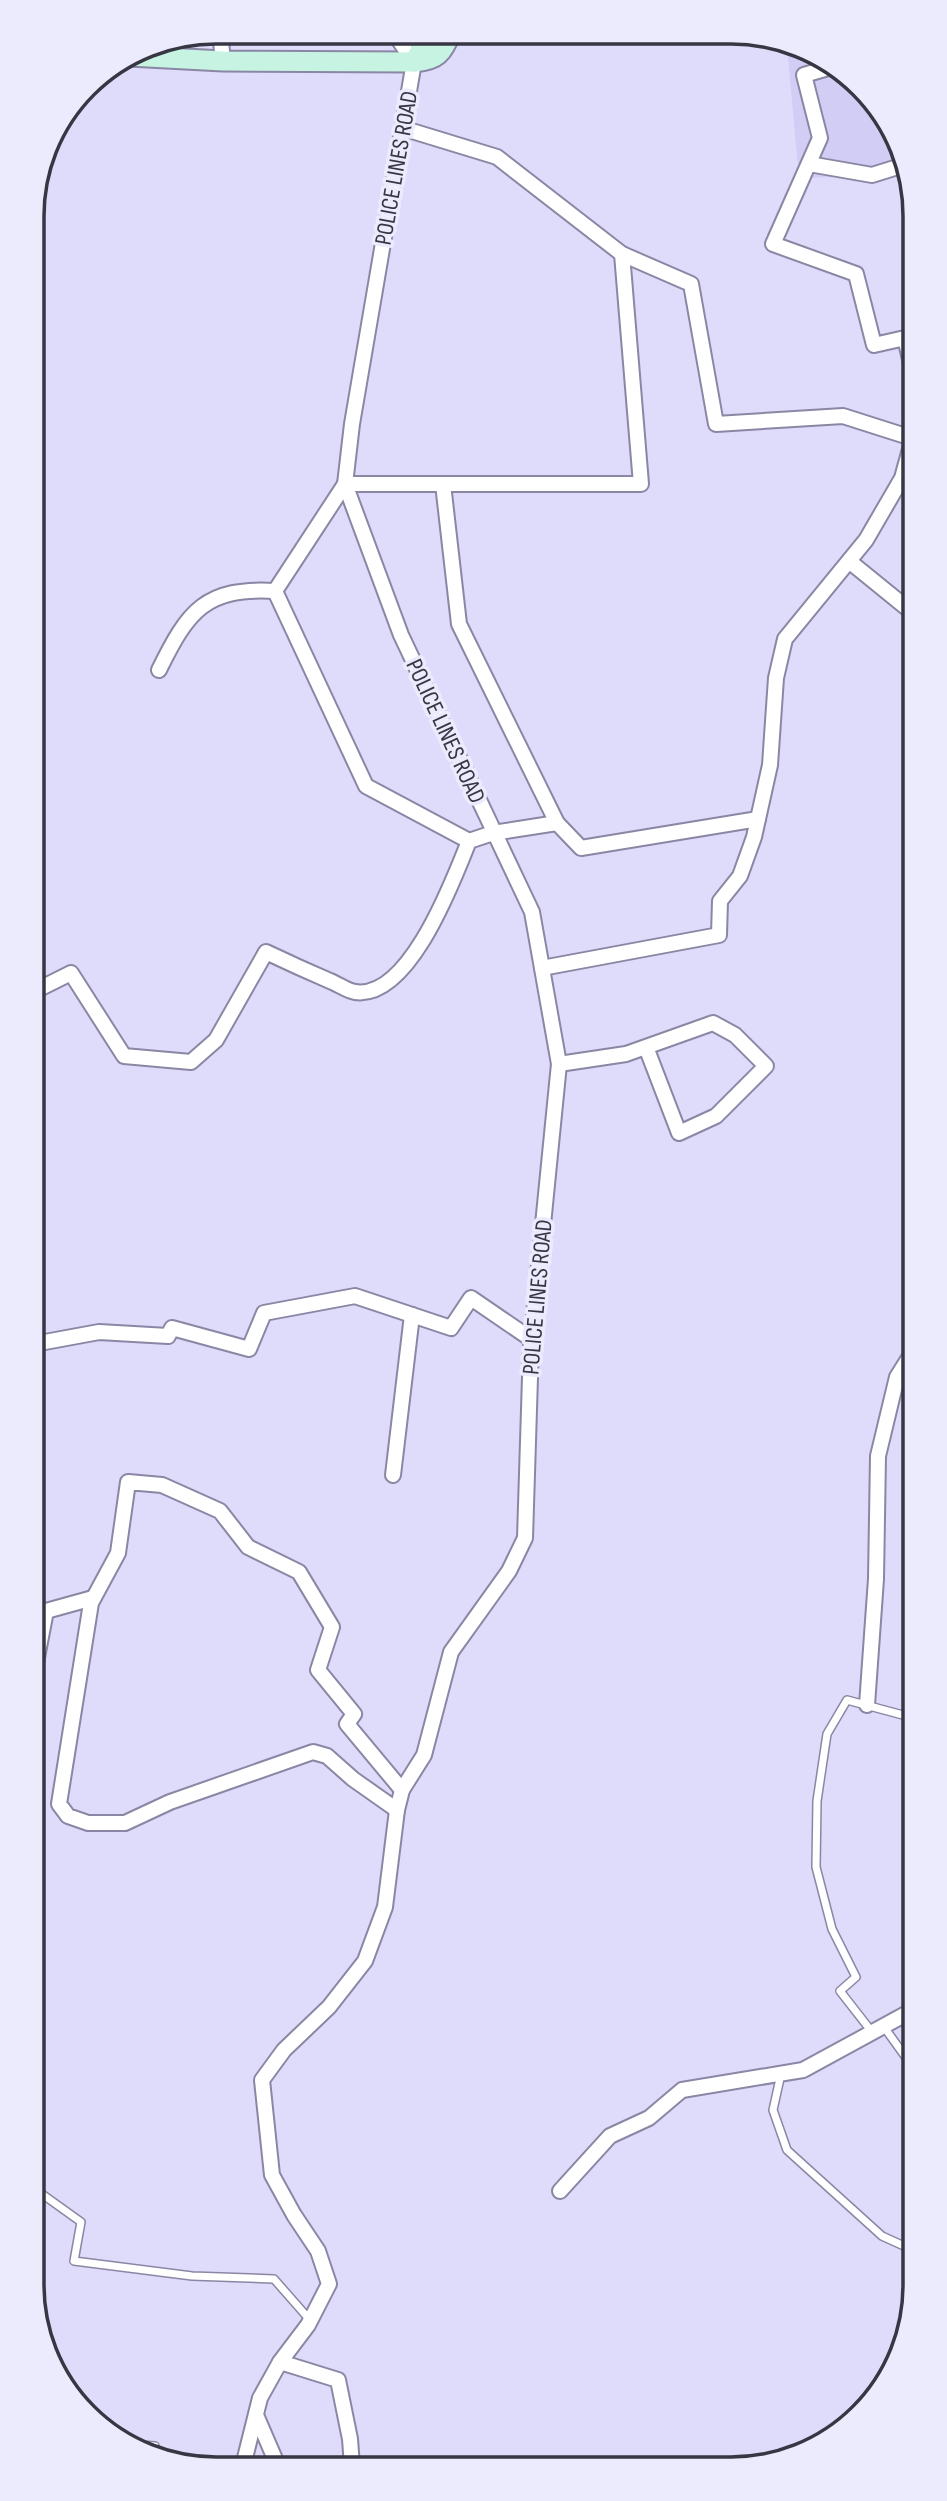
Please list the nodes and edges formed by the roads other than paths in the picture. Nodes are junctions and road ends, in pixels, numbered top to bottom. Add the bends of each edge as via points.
1 (221, 44) edge
2 (402, 44) edge
3 (424, 44) edge
4 (446, 44) edge
5 (150, 57) edge
6 (223, 61) junction
7 (414, 62) junction
8 (822, 70) edge
9 (402, 128) junction
10 (808, 164) junction
11 (896, 167) edge
12 (622, 254) junction
13 (903, 338) edge
14 (903, 437) edge
15 (903, 474) edge
16 (345, 484) junction
17 (443, 484) junction
18 (849, 561) junction
19 (275, 591) junction
20 (903, 605) edge
21 (159, 670) dead end
22 (758, 819) junction
23 (557, 823) junction
24 (493, 833) junction
25 (469, 841) junction
26 (542, 968) junction
27 (44, 986) edge
28 (646, 1047) junction
29 (559, 1065) junction
30 (412, 1315) junction
31 (531, 1339) junction
32 (44, 1342) edge
33 (903, 1367) edge
34 (393, 1475) dead end
35 (93, 1598) junction
36 (44, 1621) edge
37 (867, 1705) junction
38 (903, 1715) edge
39 (402, 1790) junction
40 (397, 1810) junction
41 (903, 2015) edge
42 (878, 2029) junction
43 (903, 2057) edge
44 (781, 2074) junction
45 (559, 2191) dead end
46 (44, 2195) edge
47 (903, 2246) edge
48 (310, 2320) junction
49 (280, 2362) junction
50 (256, 2415) junction
51 (245, 2457) edge
52 (274, 2457) edge
53 (351, 2457) edge

1 - 6 street
2 - 7 street
3 - 7 main road
4 - 7 main road via 431,60
5 - 6 main road
6 - 7 main road
7 - 9 street, POLICE LINES ROAD
8 - 10 street via 804,75 820,138
9 - 12 street via 497,157
9 - 16 street, POLICE LINES ROAD
10 - 11 street via 872,175
10 - 13 street via 773,244 856,274 874,345
12 - 14 street via 691,284 716,424 843,416
12 - 17 street via 641,484
15 - 18 street
16 - 17 street
16 - 19 street
16 - 24 street, POLICE LINES ROAD via 401,635
17 - 23 street via 458,624
18 - 20 street
18 - 22 street via 785,639 776,678 770,765
19 - 21 street via 245,589 217,597 178,631
19 - 25 street via 366,786
22 - 23 street via 581,848
22 - 26 street via 740,876 720,901 719,935
23 - 24 street
24 - 25 street
24 - 26 street, POLICE LINES ROAD via 532,912
25 - 27 street via 442,906 415,952 378,990 355,992 266,952 216,1040 191,1062 124,1056 71,973
26 - 29 street, POLICE LINES ROAD
28 - 28 street via 679,1133 716,1116 766,1066 735,1035 713,1023
28 - 29 street
29 - 31 street, POLICE LINES ROAD
30 - 31 street via 451,1328 471,1298
30 - 32 street via 355,1296 264,1313 249,1349 172,1328 168,1336 99,1332
30 - 34 street
31 - 39 street, POLICE LINES ROAD via 525,1538 509,1571 451,1651 424,1755
33 - 37 street via 878,1456
35 - 36 street via 46,1611
35 - 39 street via 118,1553 128,1482 162,1485 220,1511 248,1547 299,1572 332,1627 318,1670 354,1714 347,1724
35 - 40 street via 59,1804 68,1816 88,1823 125,1823 170,1802 313,1752 327,1756
37 - 38 lane
37 - 42 lane via 847,1700 827,1734 817,1801 816,1867 832,1929 856,1977 841,1991
39 - 40 street, POLICE LINES ROAD
40 - 48 street, POLICE LINES ROAD via 385,1907 365,1961 262,2080 272,2175 318,2251 329,2284
41 - 42 street
42 - 43 lane
42 - 44 street via 803,2070
44 - 45 street via 682,2090 649,2118 610,2136
44 - 47 lane via 772,2110 787,2150 882,2236
46 - 48 lane via 81,2221 75,2261 192,2276 274,2279
48 - 49 street, POLICE LINES ROAD
49 - 50 street, POLICE LINES ROAD
49 - 53 street via 338,2380
50 - 51 street, POLICE LINES ROAD
50 - 52 street

